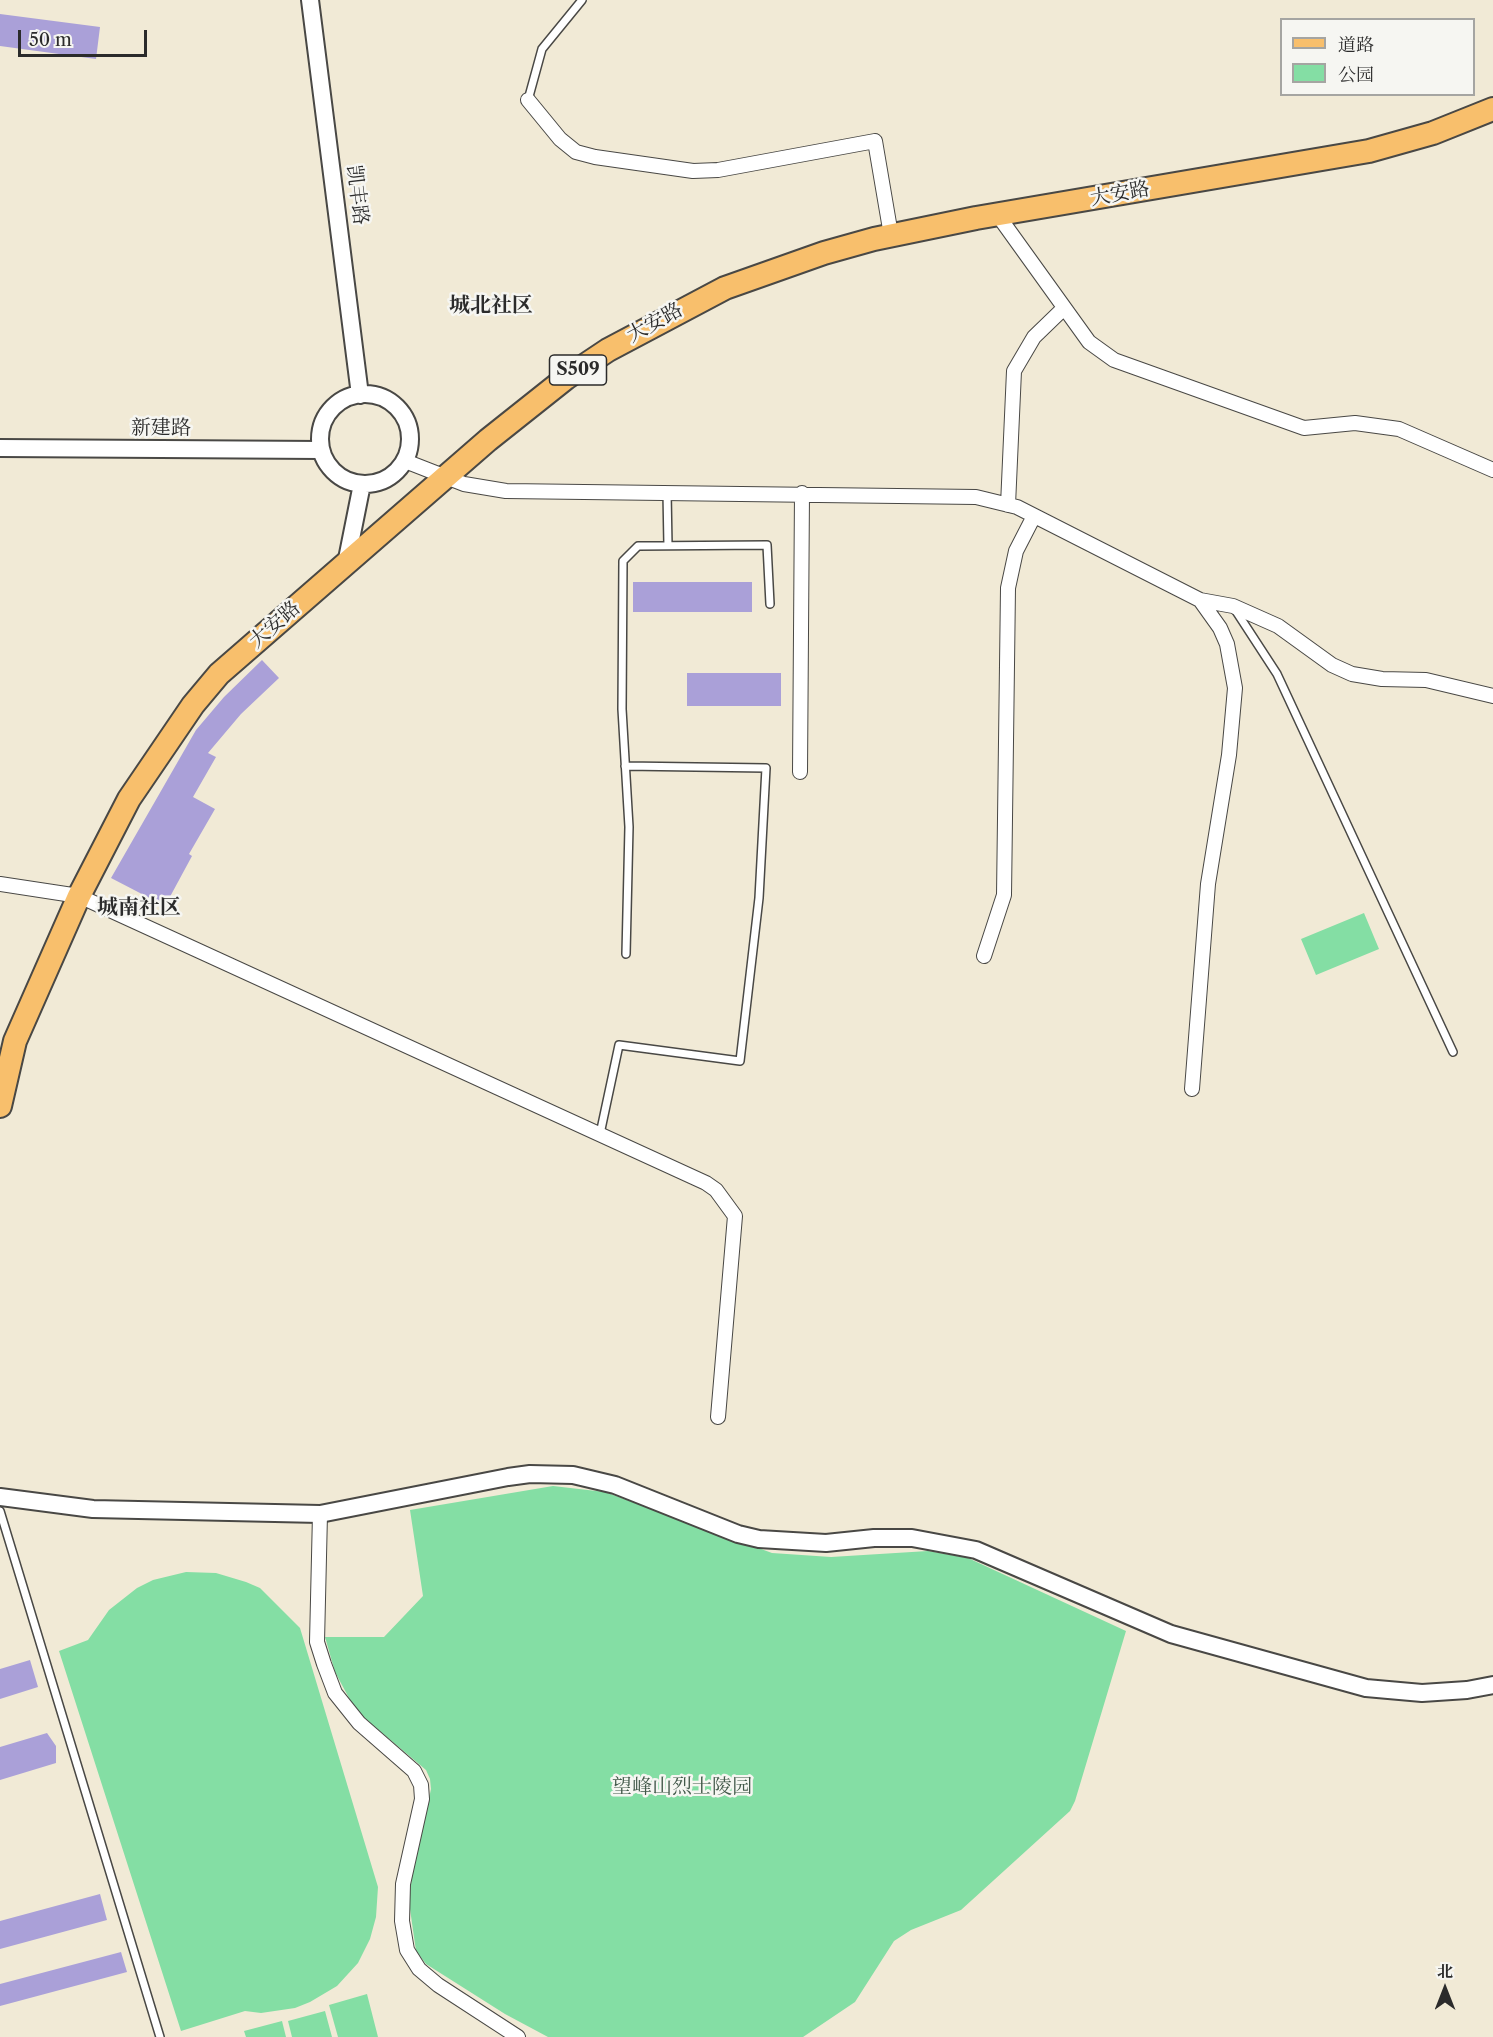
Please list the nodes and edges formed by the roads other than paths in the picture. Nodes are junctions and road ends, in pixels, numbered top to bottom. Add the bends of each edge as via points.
1 (310, 0) edge
2 (582, 0) edge
3 (528, 100) joint
4 (1493, 109) edge
5 (997, 214) junction
6 (891, 235) junction
7 (1064, 308) junction
8 (360, 395) junction
9 (0, 448) edge
10 (321, 450) junction
11 (405, 460) junction
12 (1493, 470) edge
13 (444, 478) junction
14 (362, 484) junction
15 (667, 492) junction
16 (802, 493) junction
17 (1008, 505) junction
18 (1034, 516) junction
19 (668, 546) junction
20 (346, 564) junction
21 (1200, 600) junction
22 (770, 604) dead end
23 (1233, 606) junction
24 (1493, 696) edge
25 (625, 766) junction
26 (800, 772) dead end
27 (0, 884) edge
28 (79, 896) junction
29 (626, 954) dead end
30 (984, 956) dead end
31 (1453, 1052) dead end
32 (1192, 1089) dead end
33 (0, 1106) edge
34 (600, 1134) junction
35 (718, 1417) dead end
36 (0, 1497) edge
37 (0, 1511) edge
38 (320, 1514) junction
39 (1493, 1685) edge
40 (160, 2037) edge
41 (518, 2037) edge

1 - 8 street, 凯丰路
2 - 3 lane via 542,49
3 - 6 street via 576,152 693,171 718,170 876,141
4 - 5 main road, 大安路 / S509 via 1433,133 1369,151
5 - 6 main road, 大安路 / S509
5 - 7 street
6 - 13 main road, 大安路 / S509 via 774,269 656,322 566,378
7 - 12 street via 1089,342 1114,360 1304,428 1355,423 1399,429
7 - 17 street via 1034,337 1014,371
8 - 10 street via 332,409 321,428
8 - 11 street via 380,397 404,416 410,436
9 - 10 street, 新建路
10 - 14 street via 340,477
11 - 13 street
11 - 14 street via 393,475
13 - 15 street via 506,490
13 - 20 main road, 大安路 / S509
14 - 20 street
15 - 16 street
15 - 19 lane
16 - 17 street via 962,494
16 - 26 street
17 - 18 street
18 - 21 street
18 - 30 street via 1016,551 1008,588 1004,895
19 - 22 lane via 767,545
19 - 25 lane via 638,546 627,555 621,568
20 - 28 main road, 大安路 / S509 via 219,674 193,705 129,799
21 - 23 street
21 - 32 street via 1227,644 1235,688 1229,755 1208,884
23 - 24 street via 1278,626 1332,665 1353,674 1382,680 1426,680
23 - 31 lane via 1277,674
25 - 29 lane via 629,826
25 - 34 lane via 766,768 759,898 740,1061 619,1046
27 - 28 street
28 - 33 main road, 大安路 / S509 via 15,1041
28 - 34 street
34 - 35 street via 706,1183 725,1198 735,1216
36 - 38 street via 93,1509
37 - 40 lane
38 - 39 street via 508,1477 573,1475 615,1485 759,1539 826,1543 912,1538 976,1550 1171,1634 1365,1688 1422,1694
38 - 41 street via 318,1642 324,1664 335,1693 359,1723 414,1771 422,1785 403,1884 402,1921 407,1950 419,1969 438,1985

